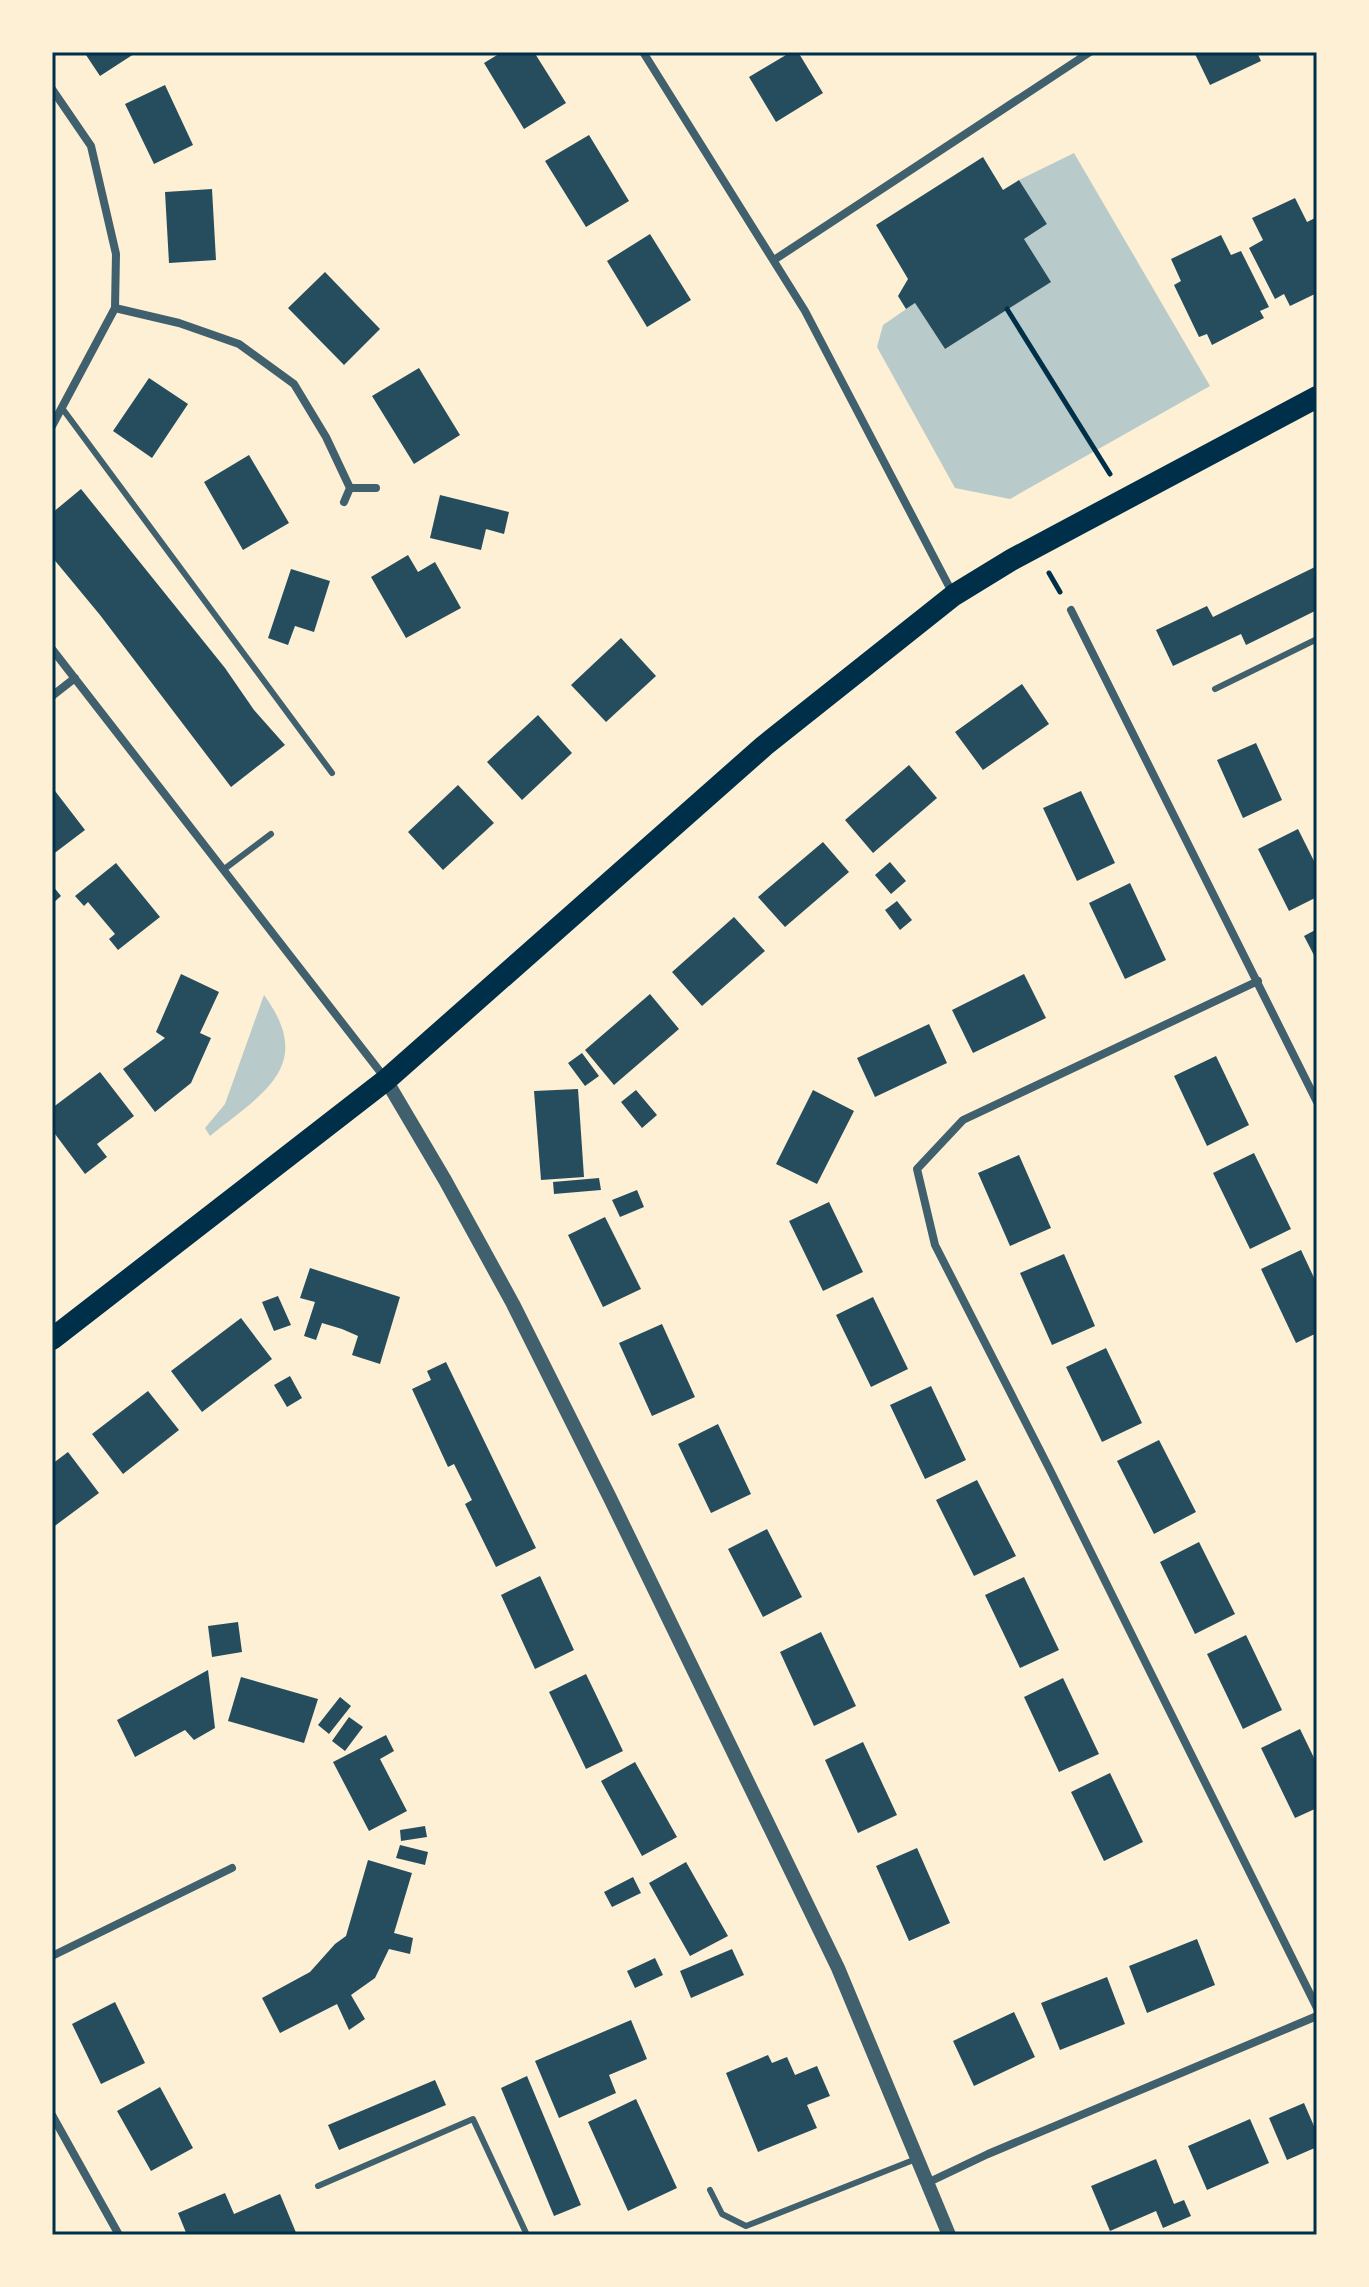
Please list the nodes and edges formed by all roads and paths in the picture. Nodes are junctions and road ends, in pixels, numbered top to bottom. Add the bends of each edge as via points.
1 (643, 52) edge
2 (1090, 52) edge
3 (52, 89) edge
4 (774, 260) junction
5 (115, 308) junction
6 (1007, 309) dead end
7 (1317, 397) edge
8 (62, 408) junction
9 (52, 426) edge
10 (350, 488) junction
11 (376, 488) dead end
12 (1126, 498) junction
13 (344, 502) dead end
14 (1034, 548) junction
15 (954, 595) junction
16 (1071, 610) joint
17 (1317, 639) edge
18 (52, 649) edge
19 (75, 678) junction
20 (1215, 689) dead end
21 (52, 696) edge
22 (332, 773) dead end
23 (271, 834) dead end
24 (223, 870) junction
25 (1258, 981) junction
26 (386, 1080) junction
27 (1317, 1102) edge
28 (52, 1339) edge
29 (232, 1868) dead end
30 (52, 1956) edge
31 (1317, 2008) edge
32 (1317, 2016) edge
33 (52, 2115) edge
34 (919, 2158) junction
35 (927, 2183) junction
36 (318, 2186) dead end
37 (710, 2190) dead end
38 (119, 2235) edge
39 (527, 2235) edge
40 (949, 2235) edge

1 - 4 street
2 - 4 street
3 - 5 street via 91,146 116,254
4 - 15 street
5 - 8 street
5 - 10 street via 239,344 294,384
6 - 12 path
7 - 12 highway
8 - 9 street
8 - 22 lane
10 - 11 street
10 - 13 street
12 - 14 highway
14 - 15 highway
14 - 16 path
15 - 26 highway via 764,746
16 - 25 street
17 - 20 lane
18 - 19 street
19 - 21 street
19 - 24 street
23 - 24 lane
24 - 26 street
25 - 27 street
25 - 31 street via 963,1120 917,1169 935,1245
26 - 28 highway
26 - 34 street via 513,1304 603,1484 838,1968
29 - 30 street
32 - 35 street
33 - 38 street
34 - 35 street
34 - 37 lane via 746,2226 722,2214
35 - 40 street
36 - 39 lane via 473,2119

